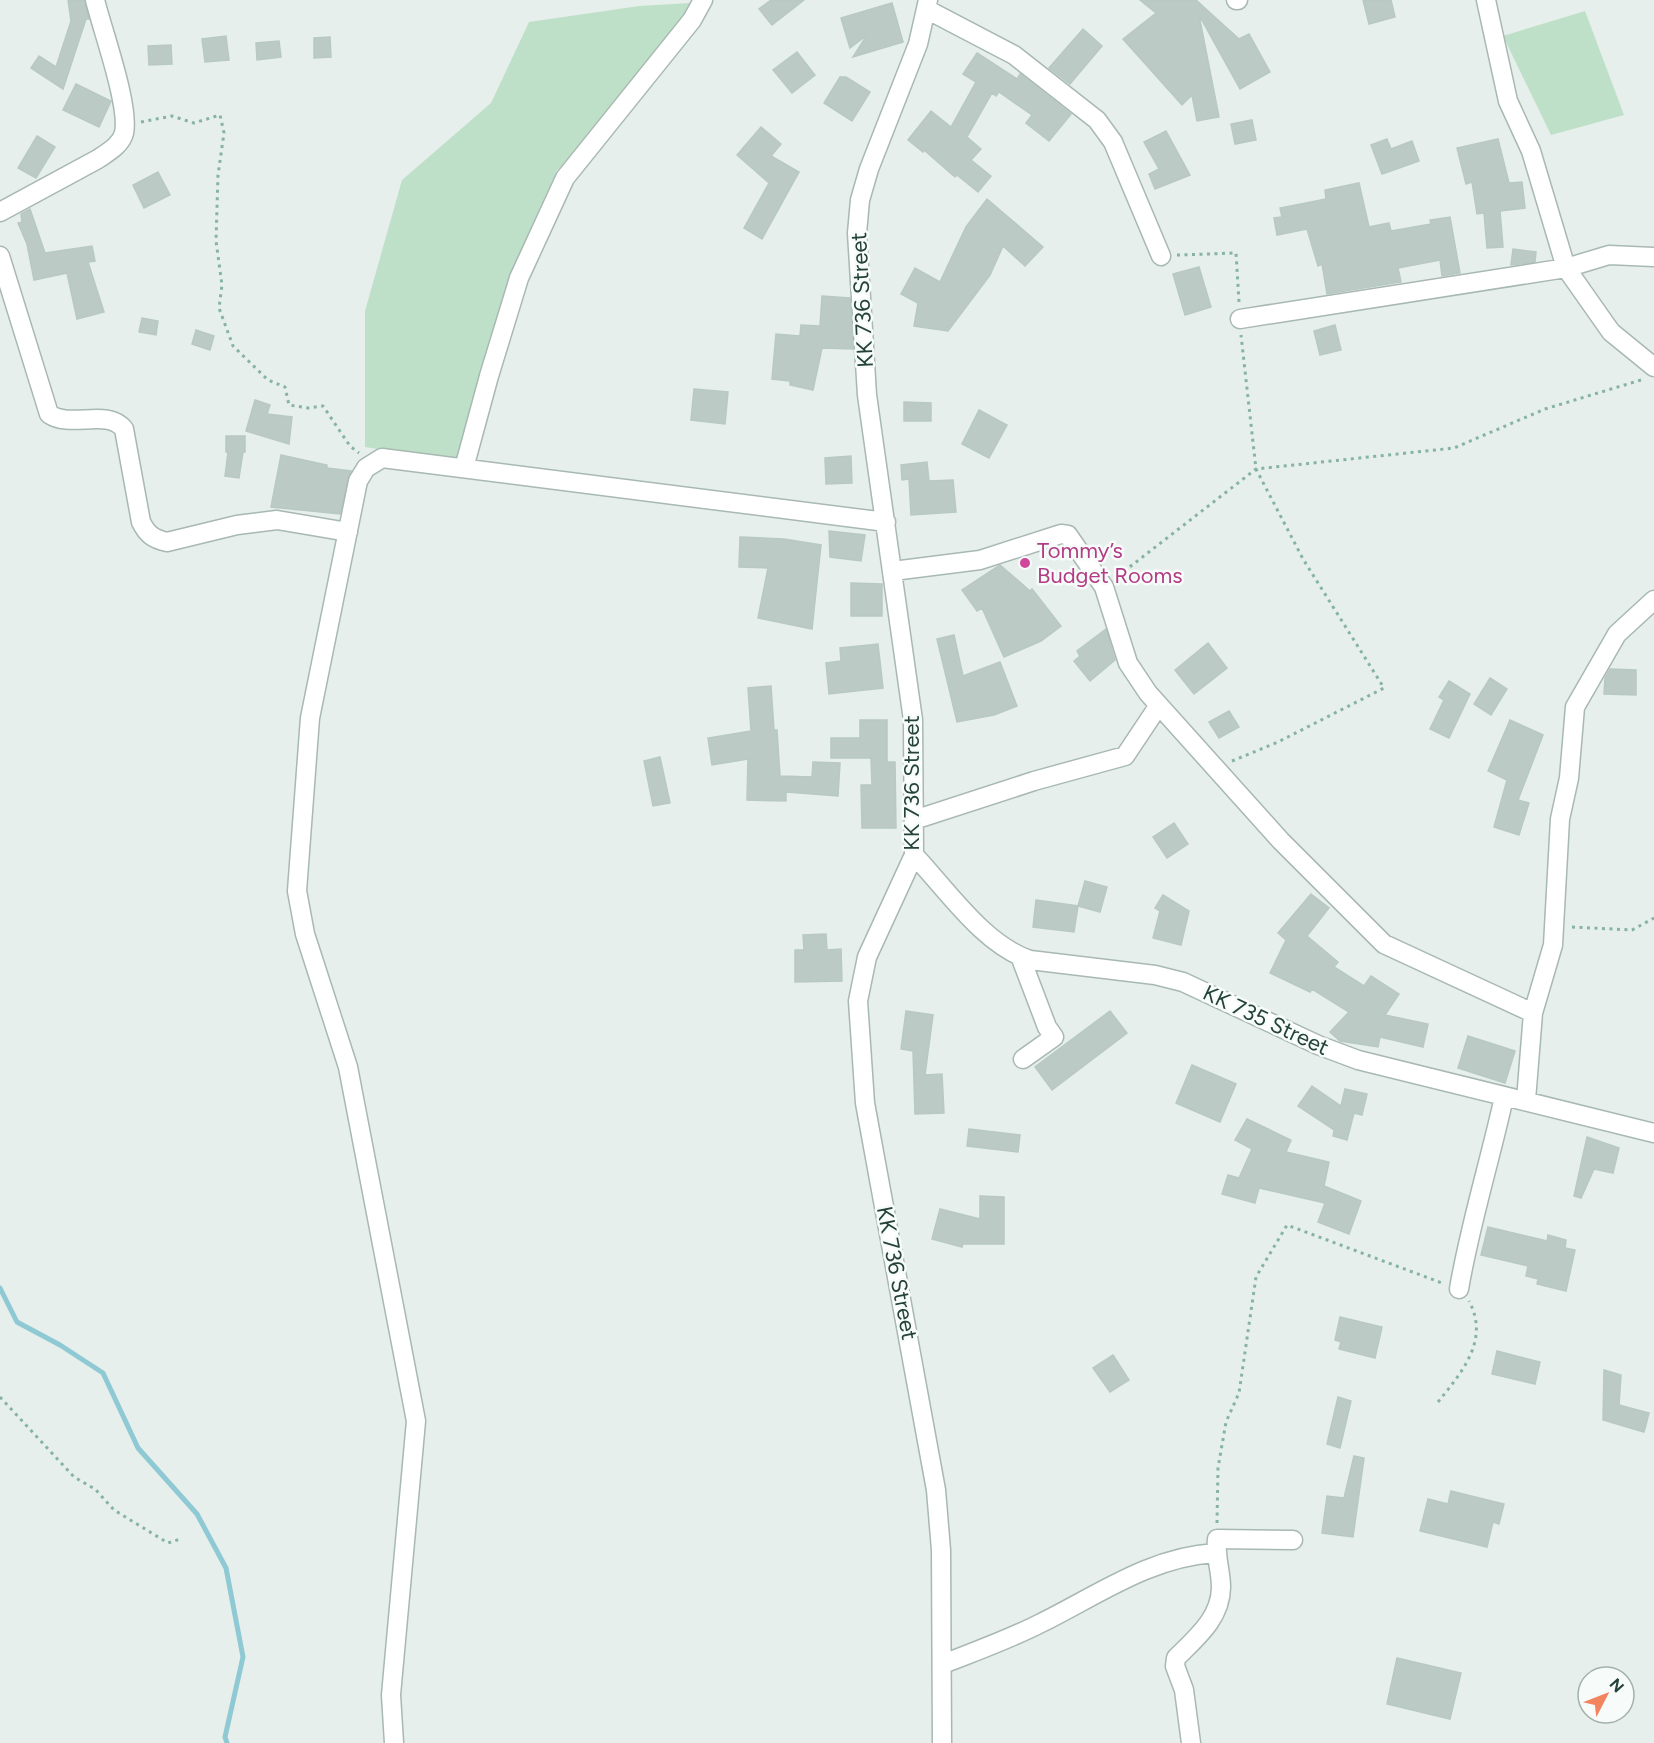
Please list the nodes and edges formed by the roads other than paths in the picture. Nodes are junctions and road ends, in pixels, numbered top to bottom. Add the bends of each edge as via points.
1 (94, 0) edge
2 (703, 0) edge
3 (1486, 0) edge
4 (927, 4) edge
5 (0, 212) edge
6 (0, 256) edge
7 (1161, 256) road end
8 (1654, 257) edge
9 (1566, 268) junction
10 (1240, 320) road end
11 (1649, 373) edge
12 (464, 468) junction
13 (886, 522) junction
14 (348, 532) junction
15 (893, 571) junction
16 (1654, 600) edge
17 (1159, 705) junction
18 (914, 820) junction
19 (914, 855) junction
20 (1020, 956) junction
21 (1533, 1013) junction
22 (1023, 1059) dead end
23 (1504, 1097) junction
24 (1526, 1100) junction
25 (1654, 1133) edge
26 (1459, 1289) road end
27 (1293, 1540) dead end
28 (1216, 1546) junction
29 (943, 1664) junction
30 (394, 1743) edge
31 (942, 1743) edge
32 (1191, 1743) edge

1 - 5 street via 124,112 124,134 113,149
2 - 12 street via 692,20 565,178 519,278
3 - 9 street via 1508,101 1531,151
4 - 7 street via 1014,55 1097,120 1113,142
4 - 13 street, KK 736 Street via 918,44 869,169 860,200 857,233 867,395
6 - 14 street via 49,414 62,421 112,420 124,429 146,533 166,542 277,520
8 - 9 street via 1610,255
9 - 10 street
9 - 11 street via 1611,332
12 - 13 street
12 - 14 street via 378,460 366,468 358,481
13 - 15 street, KK 736 Street
14 - 30 street via 310,718 297,891 305,934 348,1067 416,1421 391,1695
15 - 17 street via 980,560 1060,534 1068,535 1104,587 1128,663
15 - 18 street, KK 736 Street via 913,720
16 - 21 street via 1617,634 1575,707 1569,778 1560,819 1552,945
17 - 18 street via 1125,756
17 - 21 street via 1281,841 1384,944
18 - 19 street, KK 736 Street
19 - 20 street, KK 735 Street via 991,938 1011,954
19 - 29 street, KK 736 Street via 867,957 858,1001 865,1103 936,1490
20 - 22 street via 1054,1037
20 - 23 street, KK 735 Street via 1184,982 1358,1060
21 - 24 street
23 - 24 street, KK 735 Street
23 - 26 street
24 - 25 street, KK 735 Street
27 - 28 street
28 - 29 street via 1126,1576 1040,1624
28 - 32 street via 1221,1588 1214,1617 1176,1659 1175,1666 1184,1690
29 - 31 street, KK 736 Street

